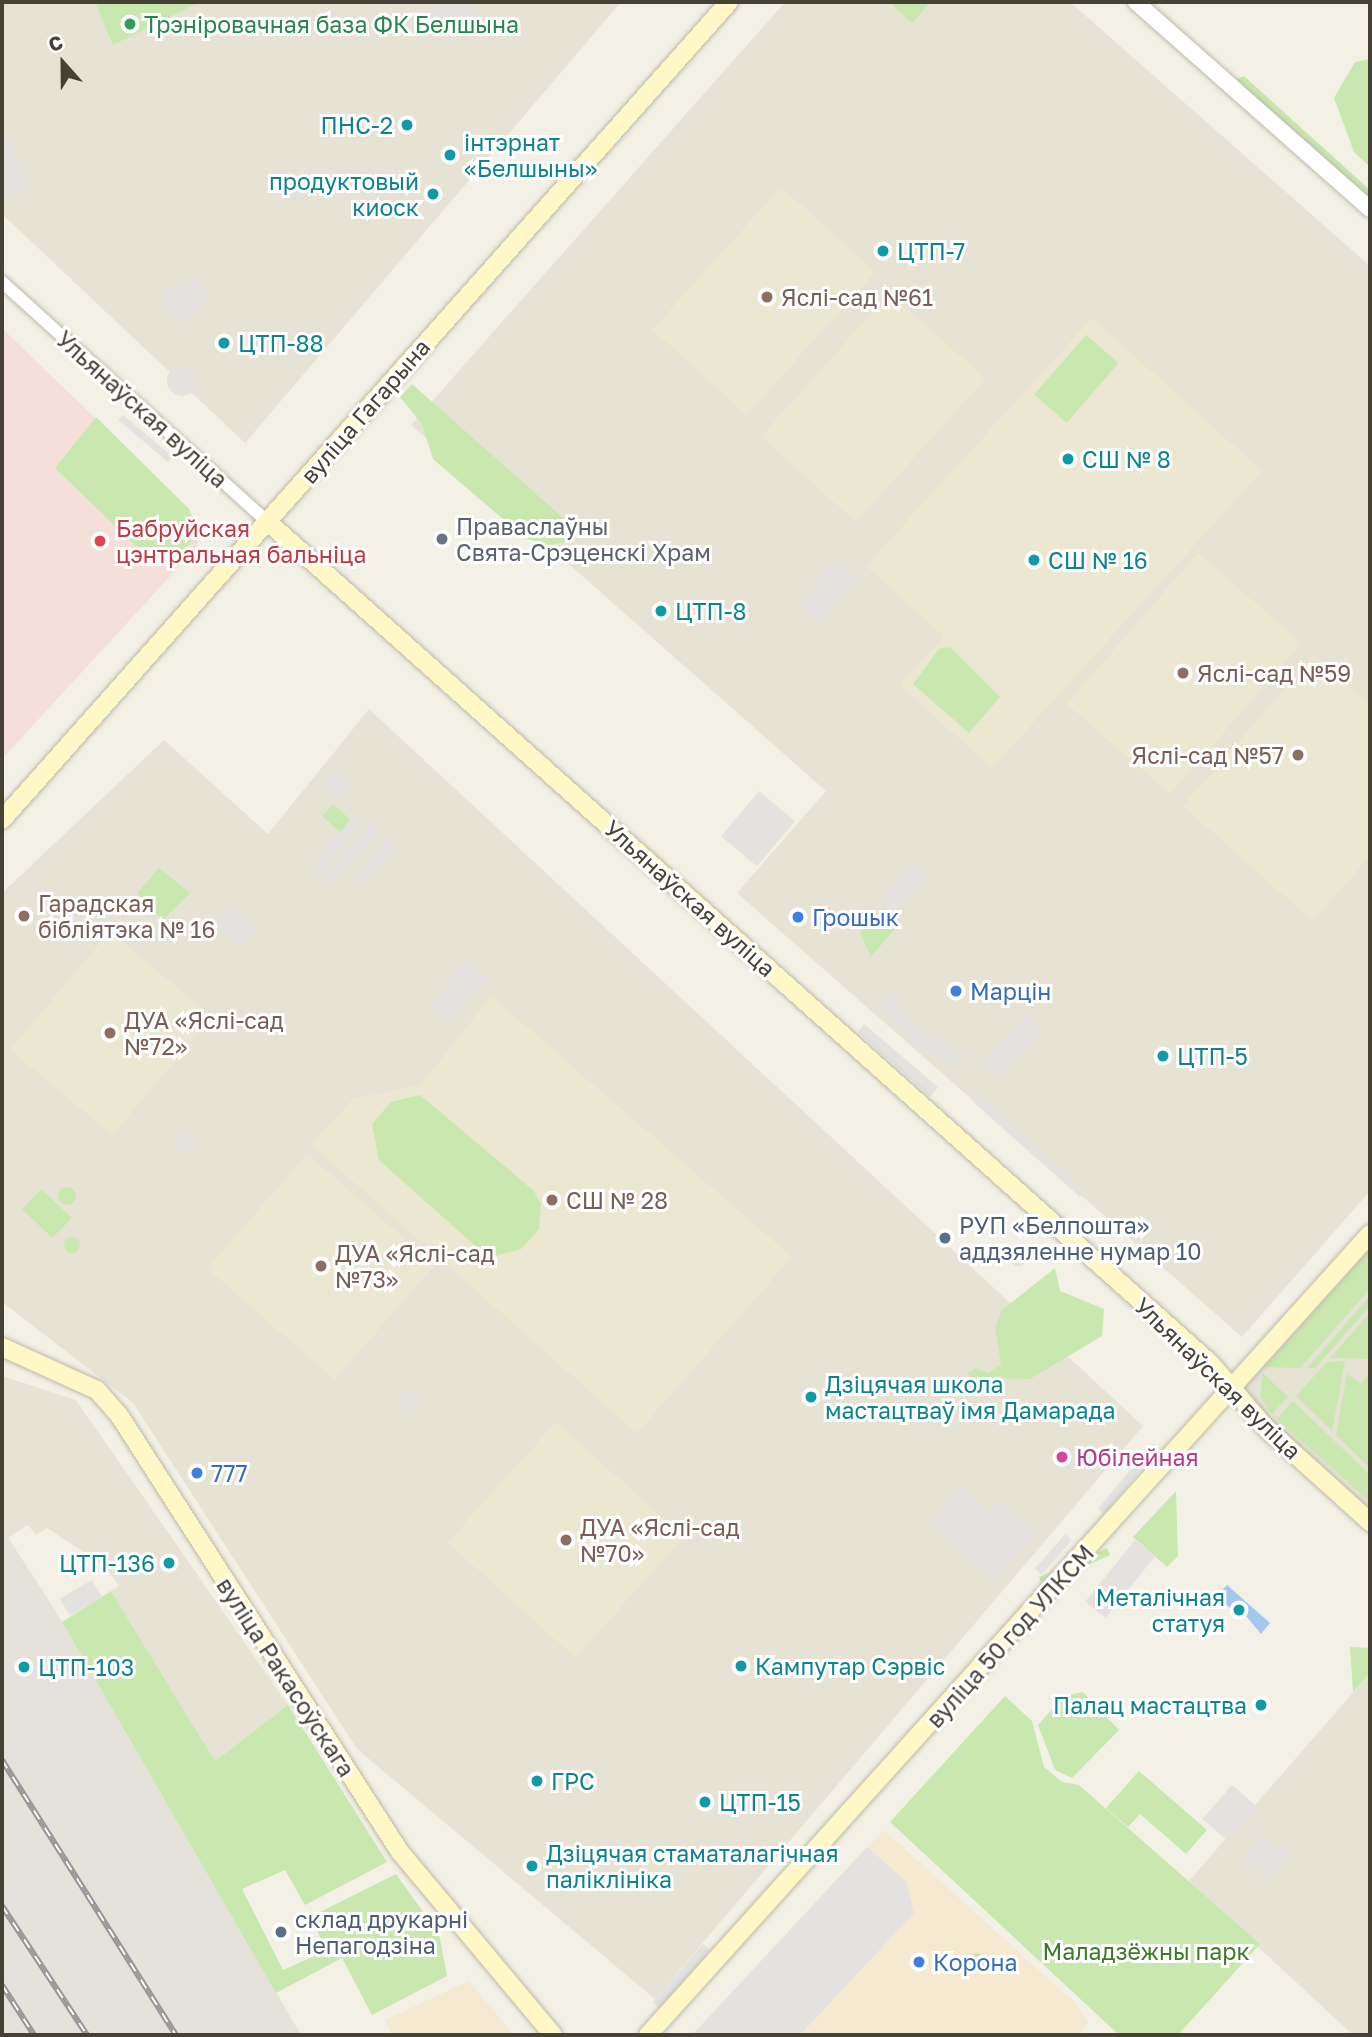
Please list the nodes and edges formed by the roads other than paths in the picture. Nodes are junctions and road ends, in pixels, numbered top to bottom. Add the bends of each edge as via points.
1 (729, 2) edge
2 (1136, 2) edge
3 (1370, 209) edge
4 (2, 282) edge
5 (268, 522) junction
6 (2, 820) edge
7 (1370, 1234) edge
8 (2, 1347) edge
9 (1231, 1389) junction
10 (1370, 1522) edge
11 (553, 2035) edge
12 (648, 2035) edge

1 - 5 main road, вуліца Гагарына
2 - 3 street
4 - 5 street, Ульянаўская вуліца
5 - 6 main road, вуліца Гагарына
5 - 9 main road, Ульянаўская вуліца via 1202,1355
7 - 9 main road, вуліца 50 год УЛКСМ
8 - 11 main road, вуліца Ракасоўскага via 97,1390 119,1415 400,1852
9 - 10 main road, Ульянаўская вуліца
9 - 12 main road, вуліца 50 год УЛКСМ

